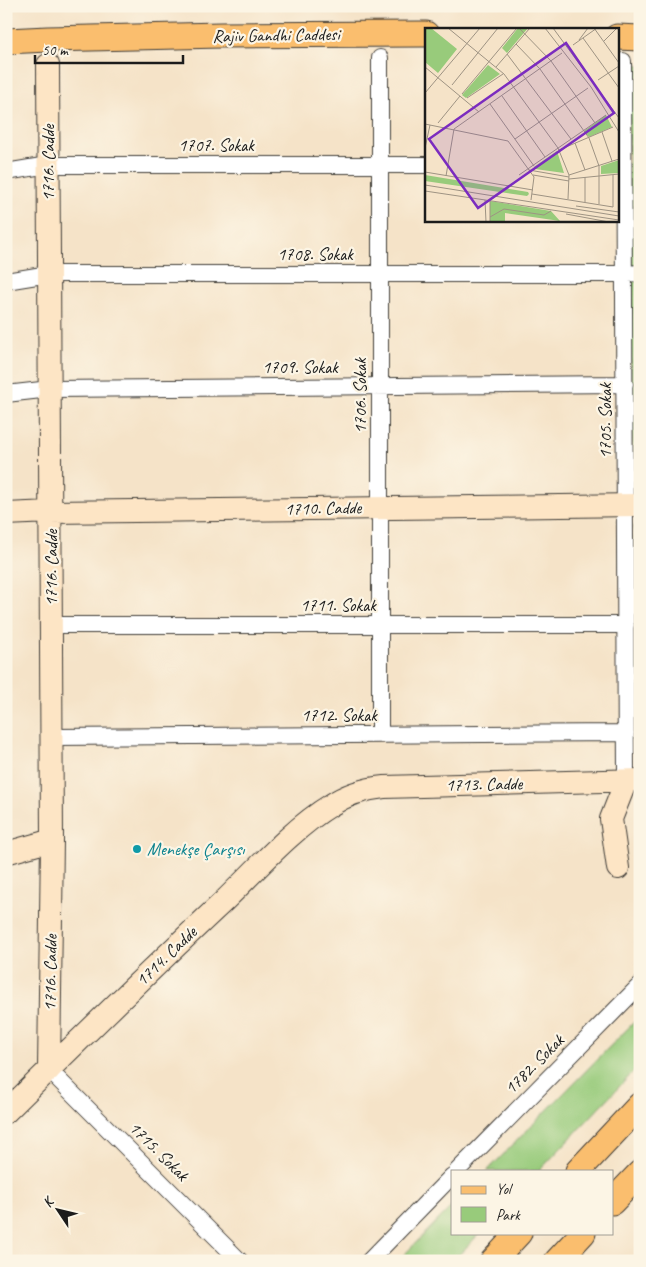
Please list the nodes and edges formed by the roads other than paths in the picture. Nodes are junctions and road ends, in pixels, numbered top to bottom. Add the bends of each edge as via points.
1 (425, 34) edge
2 (640, 38) edge
3 (6, 41) edge
4 (620, 49) edge
5 (380, 58) dead end
6 (48, 65) dead end
7 (620, 164) edge
8 (380, 165) junction
9 (425, 165) edge
10 (48, 166) junction
11 (6, 172) edge
12 (632, 273) edge
13 (49, 274) junction
14 (380, 274) junction
15 (6, 281) edge
16 (625, 384) junction
17 (380, 386) junction
18 (50, 389) junction
19 (6, 394) edge
20 (636, 504) edge
21 (380, 507) junction
22 (50, 512) junction
23 (6, 514) edge
24 (51, 625) junction
25 (380, 625) junction
26 (626, 625) junction
27 (626, 732) junction
28 (380, 734) junction
29 (52, 737) junction
30 (635, 779) edge
31 (331, 804) joint
32 (52, 840) junction
33 (6, 852) edge
34 (618, 868) dead end
35 (640, 985) edge
36 (49, 1070) junction
37 (640, 1105) edge
38 (6, 1112) edge
39 (458, 1170) edge
40 (579, 1170) edge
41 (451, 1177) edge
42 (517, 1234) edge
43 (582, 1234) edge
44 (240, 1261) edge
45 (368, 1261) edge
46 (492, 1261) edge
47 (557, 1261) edge

1 - 3 main road, Rajiv Gandhi Caddesi
2 - 4 main road
4 - 7 street, 1705. Sokak
5 - 8 street, 1706. Sokak
6 - 10 street, 1716. Cadde
7 - 12 street, 1705. Sokak
8 - 9 street, 1707. Sokak
8 - 10 street, 1707. Sokak
8 - 14 street, 1706. Sokak
10 - 11 street, 1707. Sokak
10 - 13 street, 1716. Cadde
12 - 14 street, 1708. Sokak
12 - 16 street, 1705. Sokak
13 - 14 street, 1708. Sokak
13 - 15 street, 1708. Sokak
13 - 18 street, 1716. Cadde
14 - 17 street, 1706. Sokak
16 - 17 street, 1709. Sokak
16 - 20 street, 1705. Sokak
17 - 18 street, 1709. Sokak
17 - 21 street, 1706. Sokak
18 - 19 street, 1709. Sokak
18 - 22 street, 1716. Cadde
20 - 21 street, 1710. Cadde
20 - 26 street, 1705. Sokak
21 - 22 street, 1710. Cadde
21 - 25 street, 1706. Sokak
22 - 23 street, 1710. Cadde
22 - 24 street, 1716. Cadde
24 - 25 street, 1711. Sokak
24 - 29 street, 1716. Cadde
25 - 26 street, 1711. Sokak
25 - 28 street, 1706. Sokak
26 - 27 street, 1705. Sokak
27 - 28 street, 1712. Sokak
27 - 30 street, 1705. Sokak
28 - 29 street, 1712. Sokak
29 - 32 street, 1716. Cadde
30 - 31 street, 1713. Cadde via 384,787 360,791
30 - 34 street via 611,819
31 - 36 street, 1714. Cadde via 294,833
32 - 33 street
32 - 36 street, 1716. Cadde
35 - 39 street, 1782. Sokak
36 - 38 street, 1714. Cadde
36 - 44 street, 1715. Sokak
37 - 40 main road
41 - 45 street
42 - 46 main road
43 - 47 main road

